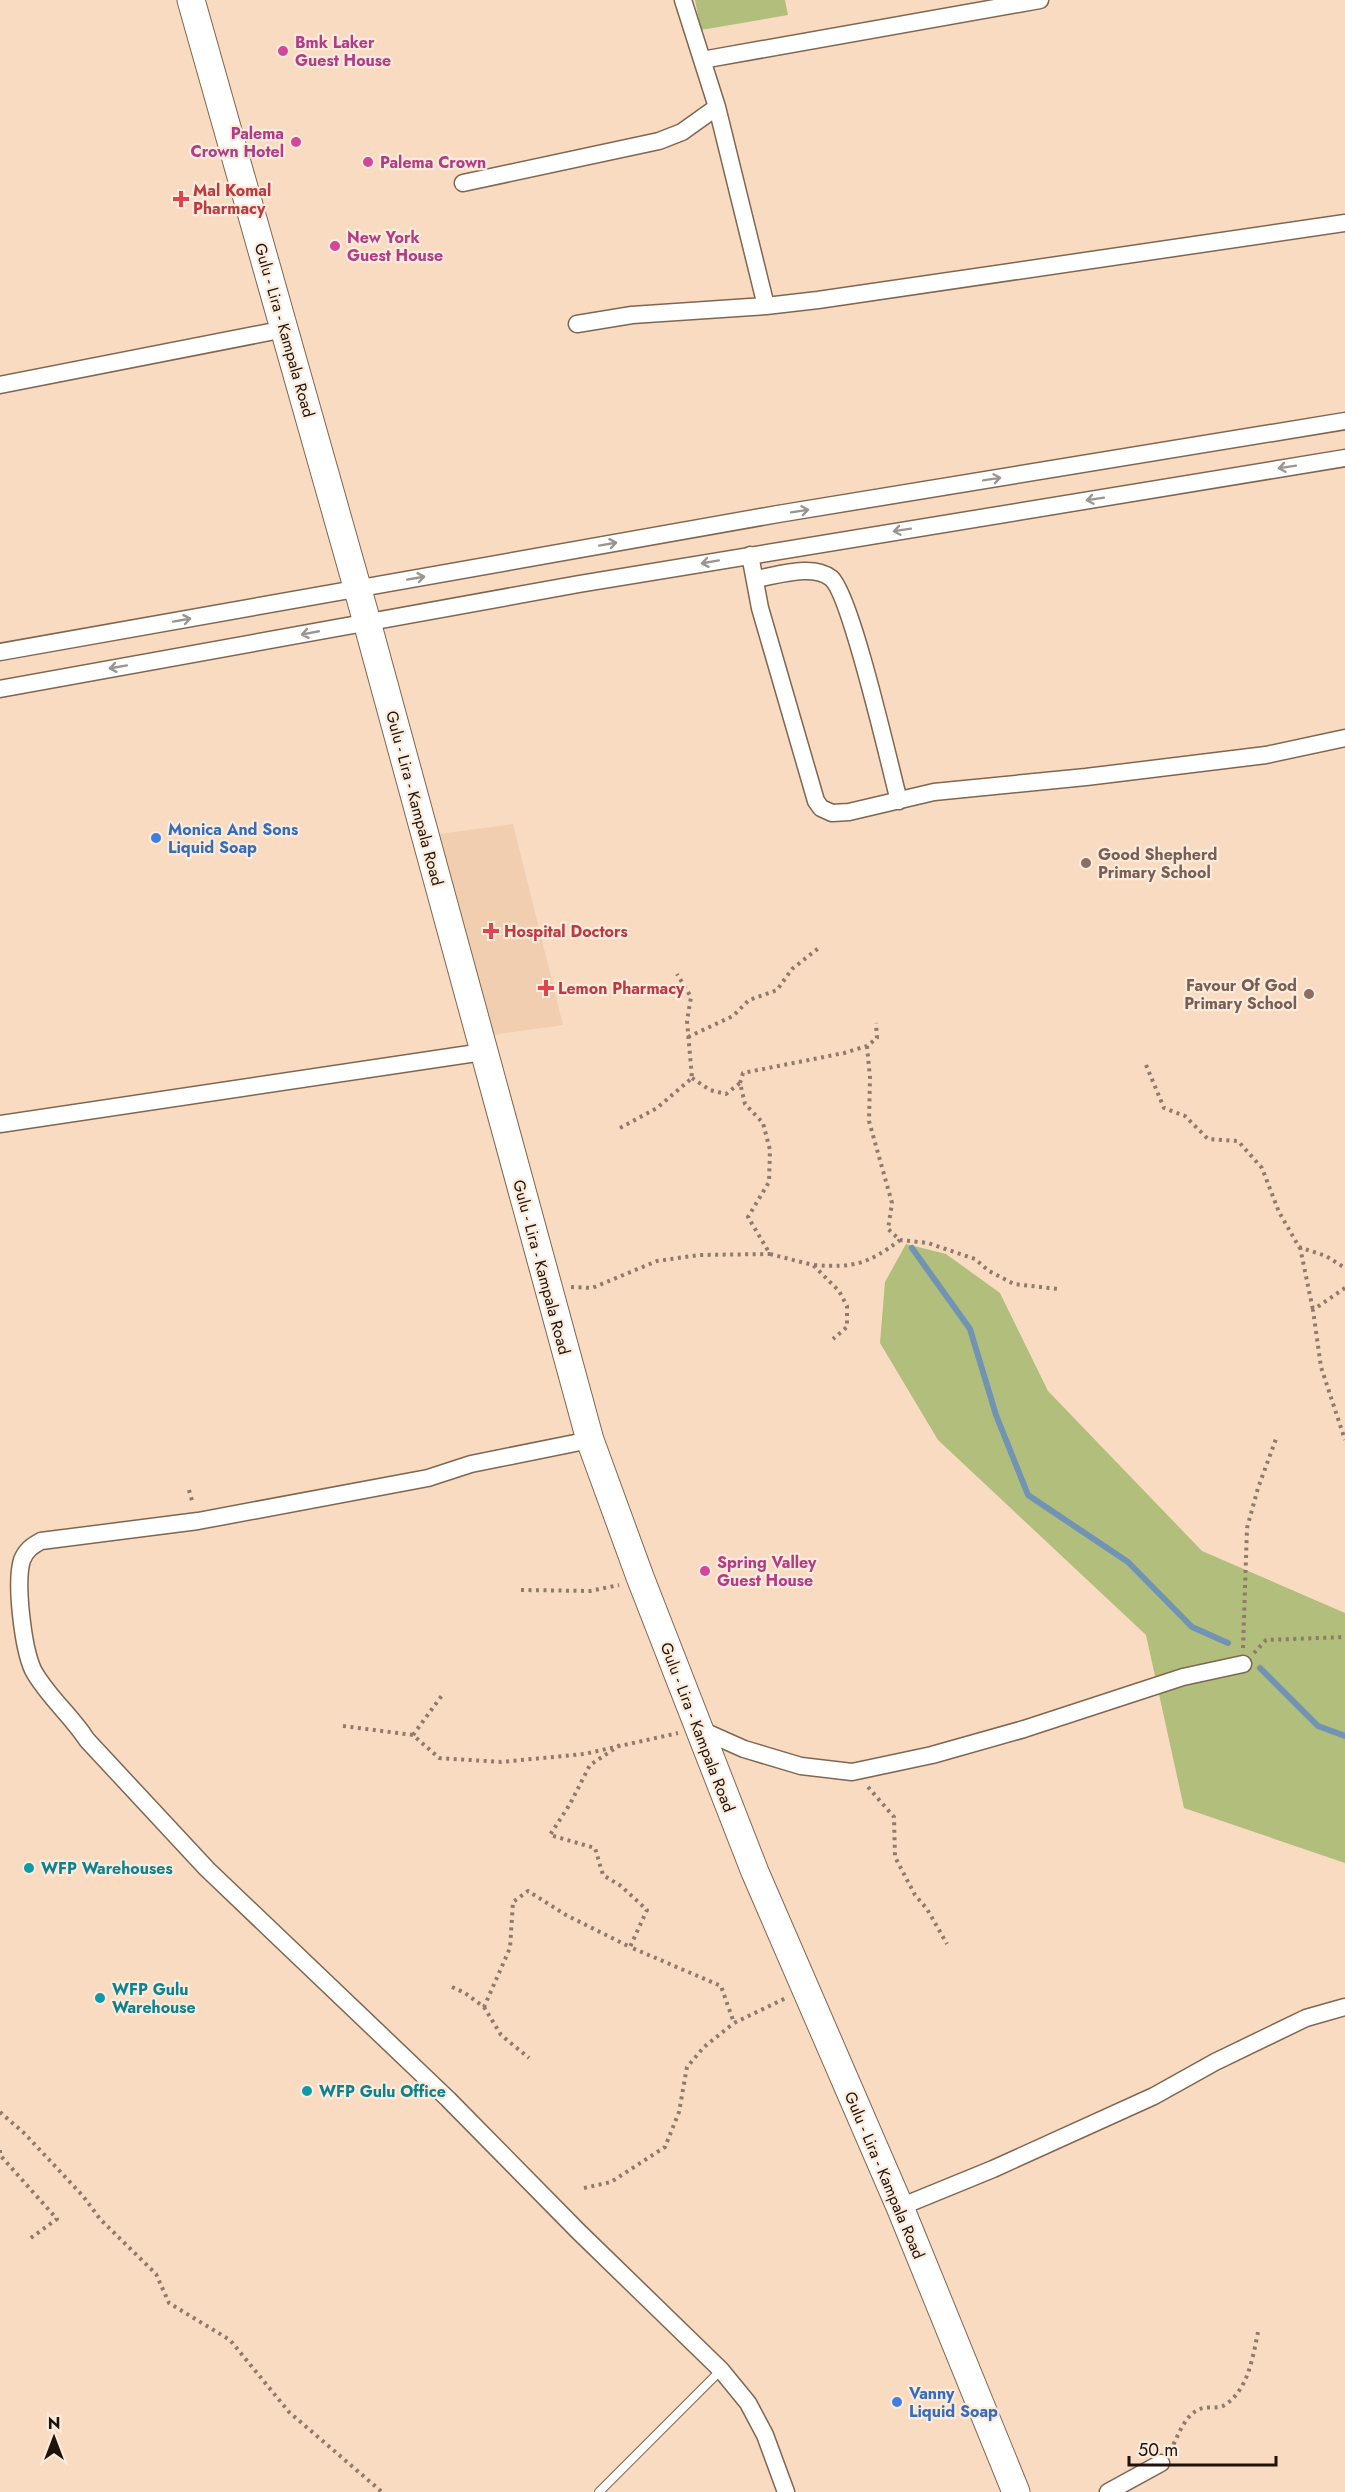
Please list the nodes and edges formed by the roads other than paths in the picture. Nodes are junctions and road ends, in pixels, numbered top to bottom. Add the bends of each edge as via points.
1 (191, 0) edge
2 (683, 0) edge
3 (1040, 0) edge
4 (702, 60) junction
5 (717, 107) junction
6 (463, 183) dead end
7 (1345, 223) edge
8 (766, 306) junction
9 (577, 324) dead end
10 (285, 329) junction
11 (0, 385) edge
12 (1345, 421) edge
13 (1345, 458) edge
14 (750, 555) junction
15 (755, 579) junction
16 (358, 589) junction
17 (368, 622) junction
18 (0, 652) edge
19 (0, 689) edge
20 (1344, 743) edge
21 (899, 801) junction
22 (483, 1052) junction
23 (0, 1124) edge
24 (590, 1440) junction
25 (1243, 1664) road end
26 (699, 1729) junction
27 (1345, 2007) edge
28 (900, 2207) junction
29 (721, 2370) junction
30 (1161, 2463) road end
31 (599, 2492) edge
32 (786, 2492) edge
33 (1016, 2492) edge
34 (1108, 2492) edge

1 - 10 main road, Gulu - Lira - Kampala Road
2 - 4 street
3 - 4 street
4 - 5 street
5 - 6 street via 682,132 659,141
5 - 8 street
7 - 8 street
8 - 9 street via 632,315
10 - 11 street
10 - 16 main road, Gulu - Lira - Kampala Road
16 -> 12 street via 778,514
13 -> 14 street
14 - 15 street
14 -> 17 street
15 - 21 street via 809,571 831,579 838,589 855,634
15 - 21 street via 816,801 832,813
16 - 17 main road, Gulu - Lira - Kampala Road
18 -> 16 street
17 -> 19 street
17 - 22 main road, Gulu - Lira - Kampala Road
20 - 21 street via 1086,777 954,789
22 - 23 street
22 - 24 main road, Gulu - Lira - Kampala Road
24 - 26 main road, Gulu - Lira - Kampala Road
24 - 29 street via 471,1464 428,1478 198,1521 41,1541 28,1548 22,1562 20,1598 25,1647 33,1670 57,1704 207,1869 448,2099
25 - 26 street via 1183,1677 932,1755 852,1772 801,1766 744,1749
26 - 28 main road, Gulu - Lira - Kampala Road via 755,1872
27 - 28 street via 1306,2018 1154,2096
28 - 33 main road, Gulu - Lira - Kampala Road
29 - 31 lane
29 - 32 street via 748,2403 765,2435
30 - 34 street

